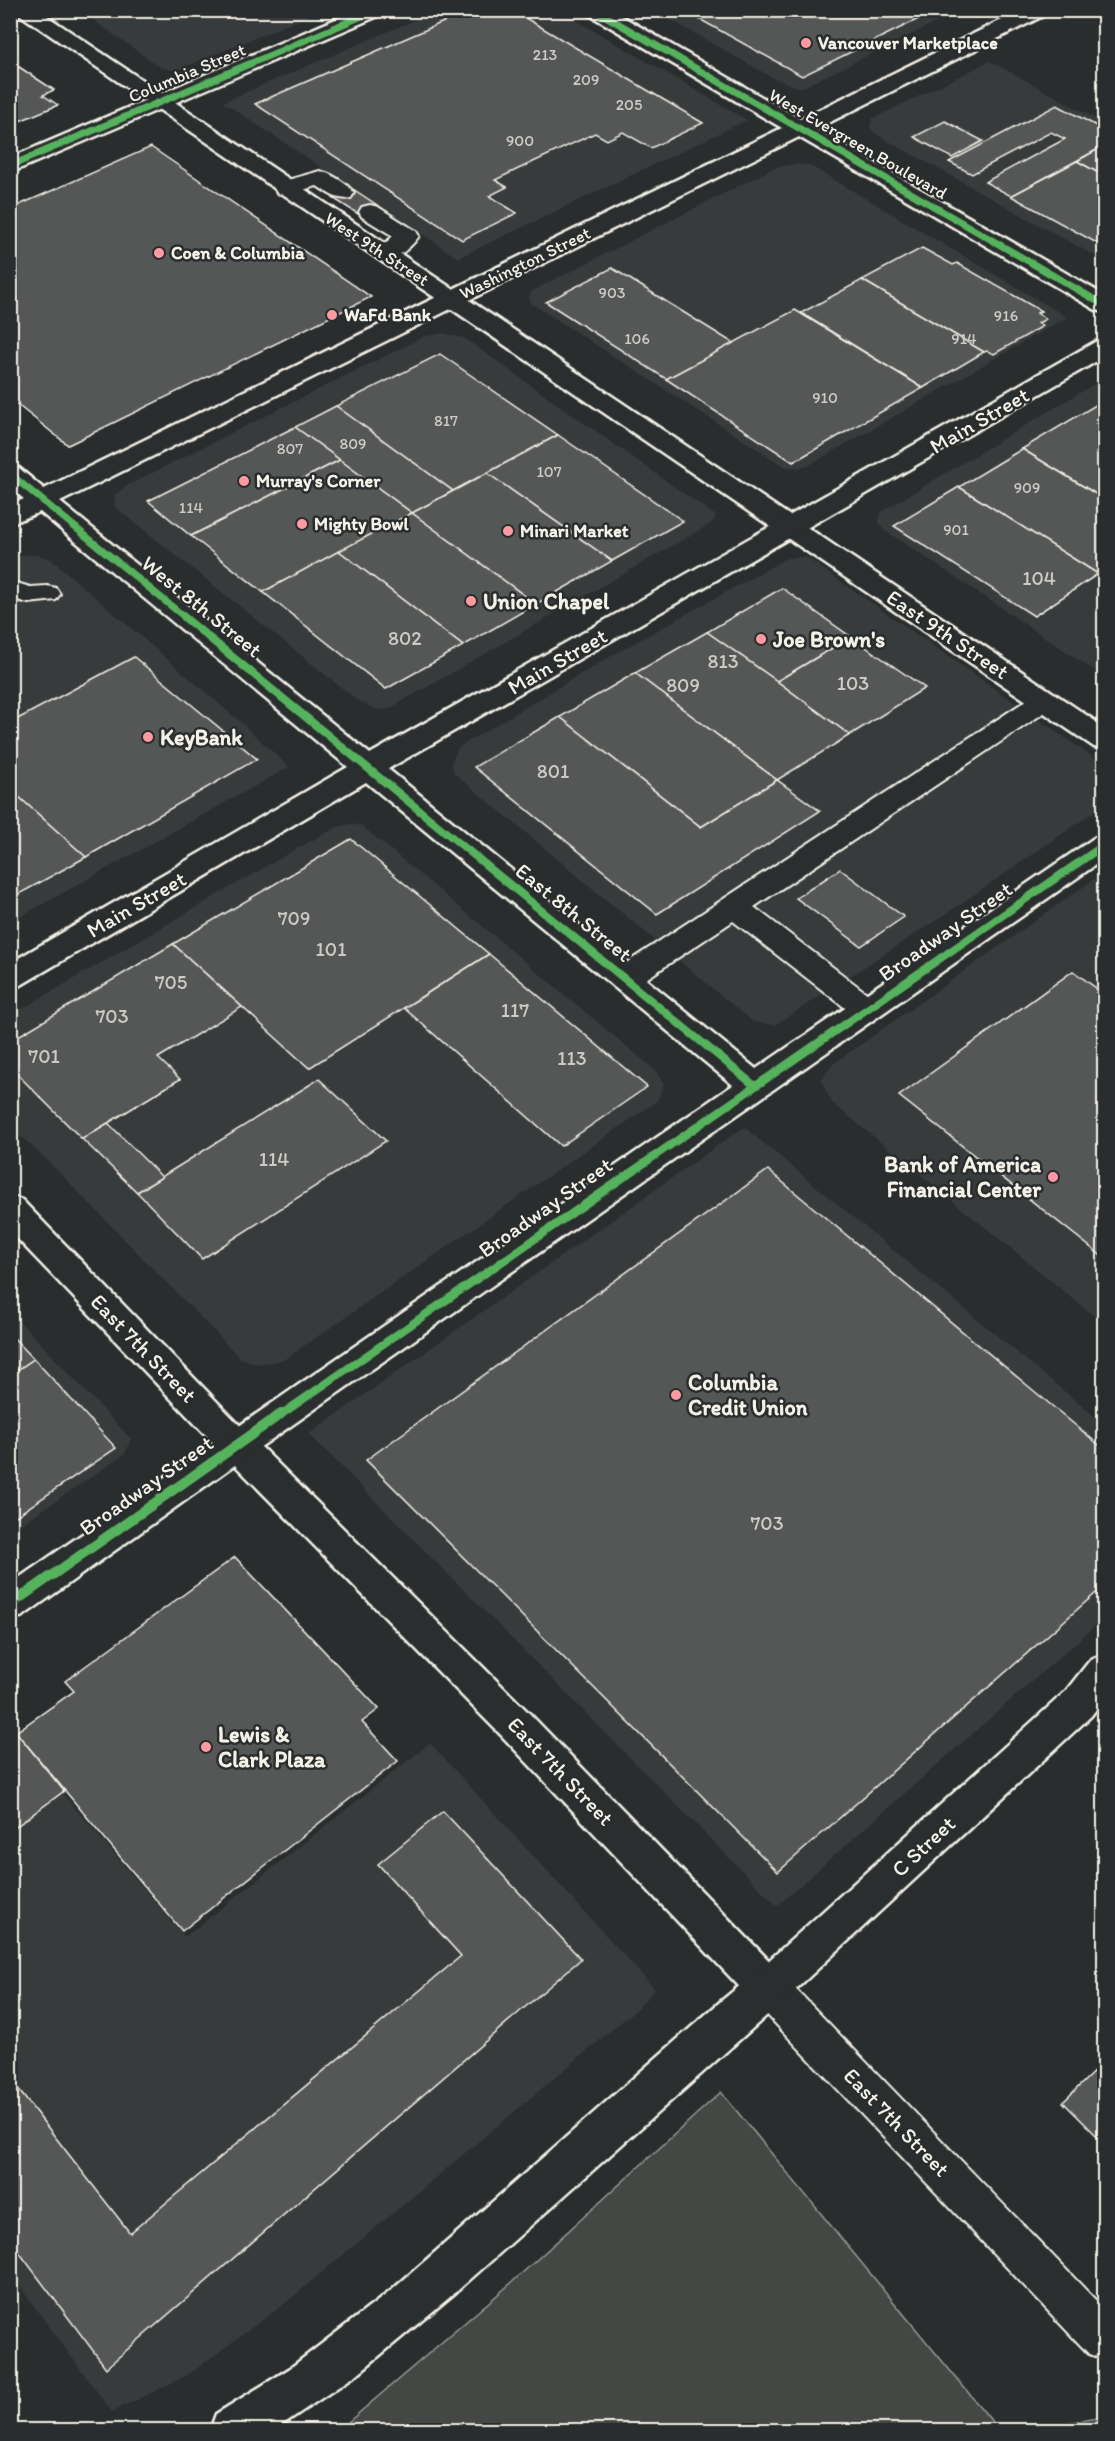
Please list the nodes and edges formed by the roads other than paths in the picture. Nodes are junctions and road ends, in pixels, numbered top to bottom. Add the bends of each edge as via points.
1 (23, 10) edge
2 (376, 10) edge
3 (595, 10) edge
4 (1040, 10) edge
5 (160, 103) junction
6 (799, 129) junction
7 (10, 166) edge
8 (285, 188) junction
9 (343, 194) dead end
10 (370, 212) dead end
11 (385, 254) junction
12 (453, 299) junction
13 (1104, 305) edge
14 (1104, 347) edge
15 (10, 474) edge
16 (42, 501) junction
17 (10, 516) edge
18 (791, 528) junction
19 (10, 589) edge
20 (47, 594) dead end
21 (1045, 700) junction
22 (1104, 740) edge
23 (368, 768) junction
24 (1104, 845) edge
25 (733, 906) junction
26 (10, 977) edge
27 (624, 979) junction
28 (867, 1009) junction
29 (755, 1086) junction
30 (10, 1209) edge
31 (237, 1445) junction
32 (10, 1605) edge
33 (1104, 1671) edge
34 (1091, 1697) edge
35 (768, 1988) junction
36 (1104, 2339) edge
37 (232, 2430) edge

1 - 5 main road, West 9th Street
2 - 5 main road, Columbia Street
3 - 6 main road, West Evergreen Boulevard
4 - 6 main road, Washington Street
5 - 7 main road, Columbia Street
5 - 8 main road, West 9th Street
6 - 12 main road, Washington Street
6 - 13 main road, West Evergreen Boulevard
8 - 9 lane via 320,178
8 - 11 main road, West 9th Street
10 - 11 lane via 408,236
11 - 12 main road, West 9th Street
12 - 16 main road, Washington Street
12 - 18 main road, West 9th Street
14 - 18 main road, Main Street
15 - 16 main road, West 8th Street
16 - 17 main road, Washington Street
16 - 23 main road, West 8th Street
18 - 21 main road, East 9th Street
18 - 23 main road, Main Street
19 - 20 lane via 28,595
21 - 22 main road, East 9th Street
21 - 25 lane
23 - 26 main road, Main Street
23 - 27 main road, East 8th Street
24 - 28 main road, Broadway Street
25 - 27 lane
25 - 28 lane
27 - 29 main road, East 8th Street
28 - 29 main road, Broadway Street
29 - 31 main road, Broadway Street
30 - 31 main road, East 7th Street
31 - 32 main road, Broadway Street
31 - 35 main road, East 7th Street via 508,1716
33 - 34 main road, C Street
34 - 35 main road, C Street
35 - 36 lane, East 7th Street
35 - 37 main road, C Street via 416,2300 277,2406

